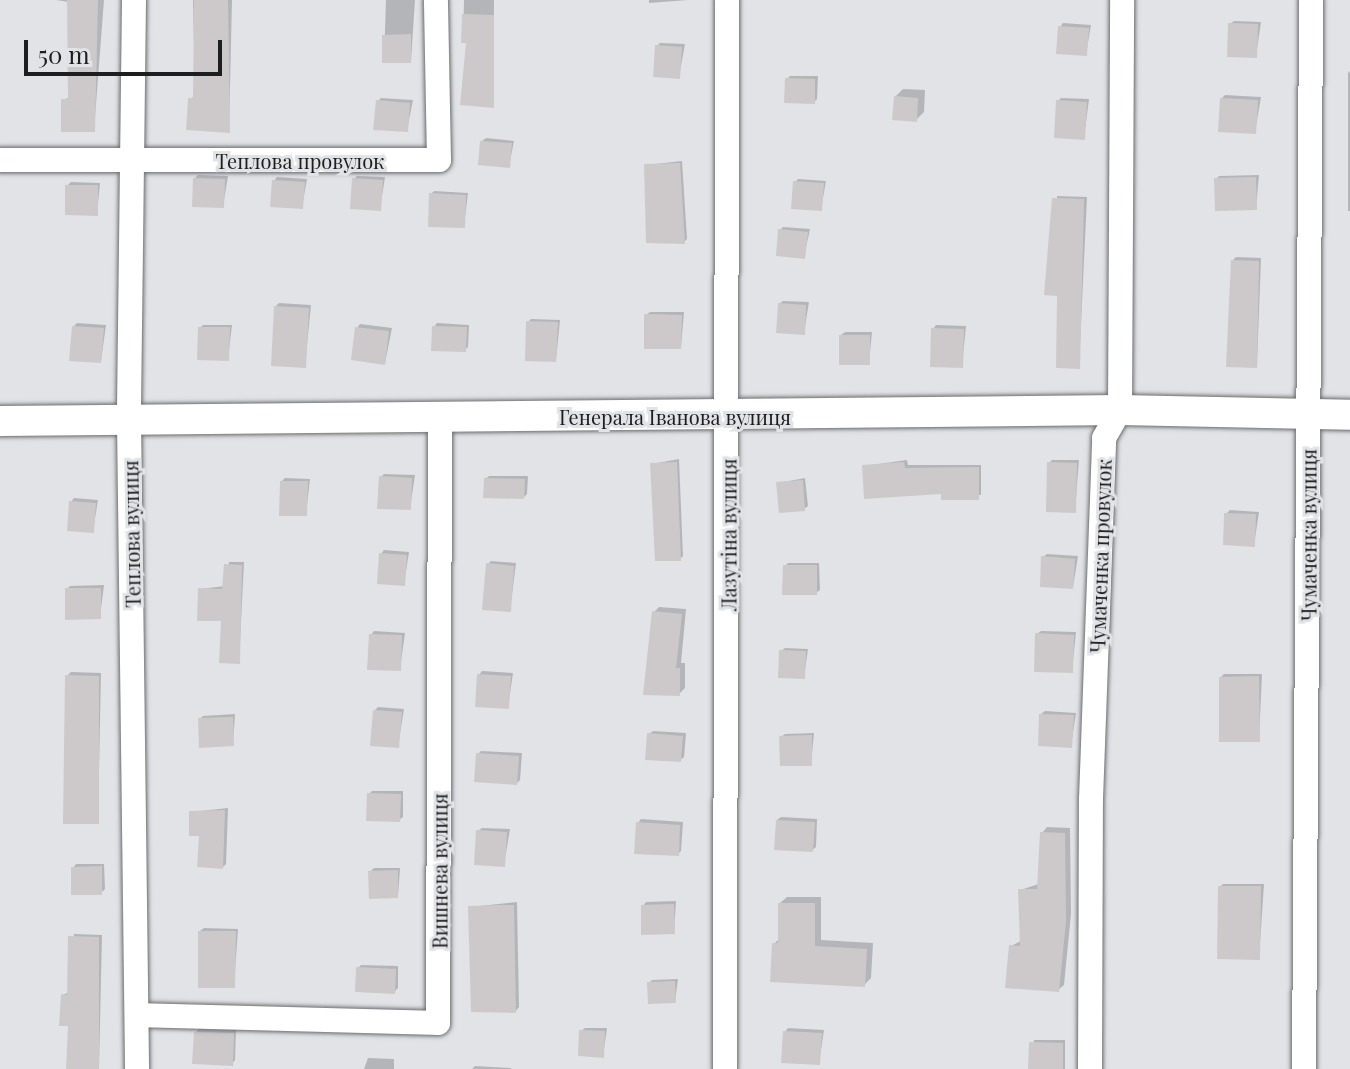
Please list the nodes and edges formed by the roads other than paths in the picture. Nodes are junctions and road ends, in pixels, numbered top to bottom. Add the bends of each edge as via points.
1 (134, 0) edge
2 (436, 0) edge
3 (727, 0) edge
4 (1122, 0) edge
5 (1311, 0) edge
6 (0, 160) edge
7 (134, 160) junction
8 (1120, 410) junction
9 (1309, 414) junction
10 (1350, 415) edge
11 (729, 416) junction
12 (440, 418) junction
13 (129, 420) junction
14 (0, 421) edge
15 (137, 1015) junction
16 (137, 1069) edge
17 (725, 1069) edge
18 (1090, 1069) edge
19 (1304, 1069) edge

1 - 7 street, Теплова вулиця
2 - 7 street, Теплова провулок via 439,160
3 - 11 street, Лазутіна вулиця
4 - 8 street, Чумаченка провулок
5 - 9 street, Чумаченка вулиця
6 - 7 street, Теплова провулок
7 - 13 street, Теплова вулиця
8 - 9 street, Генерала Іванова вулиця
8 - 11 street, Генерала Іванова вулиця
8 - 18 street, Чумаченка провулок via 1104,438 1091,799
9 - 10 street, Генерала Іванова вулиця
9 - 19 street, Чумаченка вулиця
11 - 12 street, Генерала Іванова вулиця
11 - 17 street, Лазутіна вулиця
12 - 13 street, Генерала Іванова вулиця
12 - 15 street, Вишнева вулиця via 438,1023
13 - 14 street, Генерала Іванова вулиця
13 - 15 street, Теплова вулиця
15 - 16 street, Теплова вулиця

